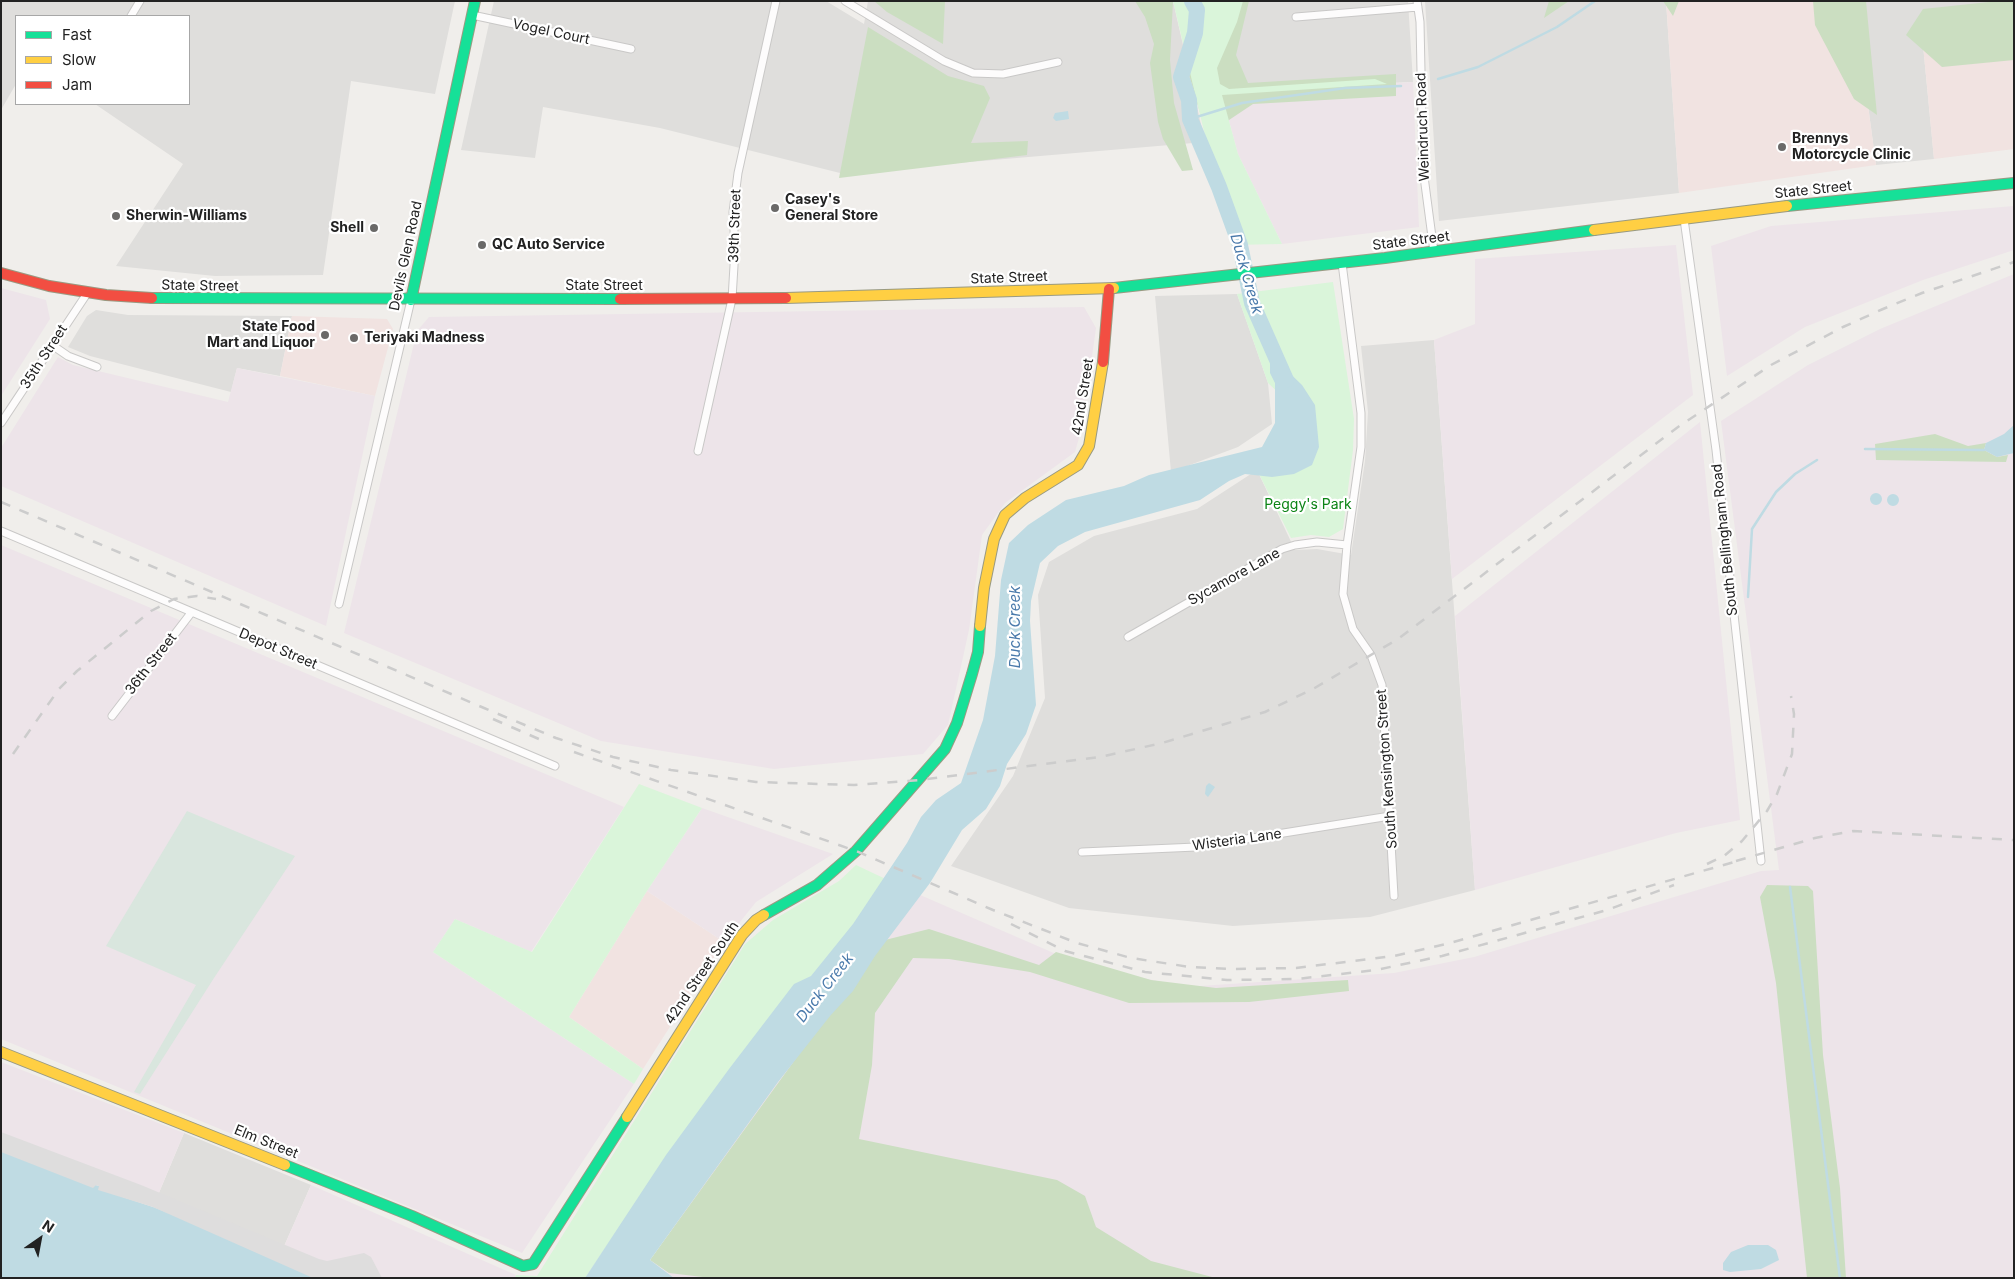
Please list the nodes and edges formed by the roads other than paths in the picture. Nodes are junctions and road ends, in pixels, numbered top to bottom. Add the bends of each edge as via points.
1 (140, 1) edge
2 (475, 1) edge
3 (776, 1) edge
4 (847, 2) edge
5 (1418, 4) edge
6 (132, 15) edge
7 (472, 15) junction
8 (1296, 17) dead end
9 (631, 49) dead end
10 (1058, 62) dead end
11 (2014, 183) edge
12 (1684, 219) junction
13 (1434, 252) junction
14 (1342, 263) junction
15 (1, 273) edge
16 (1109, 289) junction
17 (88, 292) junction
18 (732, 299) junction
19 (411, 300) junction
20 (52, 345) junction
21 (97, 366) dead end
22 (1, 423) edge
23 (698, 451) dead end
24 (1, 531) edge
25 (1347, 545) junction
26 (340, 604) dead end
27 (191, 613) junction
28 (1128, 637) dead end
29 (972, 674) joint
30 (112, 716) dead end
31 (555, 766) dead end
32 (1390, 816) junction
33 (1082, 852) dead end
34 (1761, 861) dead end
35 (1394, 896) dead end
36 (1, 1052) edge
37 (518, 1264) joint

1 - 6 street
2 - 7 main road, Devils Glen Road
3 - 18 street, 39th Street via 738,173 733,212
4 - 10 street via 944,61 973,73 1003,74
5 - 8 street
5 - 13 street, Weindruch Road via 1423,170
7 - 9 street, Vogel Court
7 - 19 main road, Devils Glen Road
11 - 12 main road, State Street
12 - 13 main road, State Street
12 - 34 street, South Bellingham Road via 1716,450
13 - 14 main road, State Street
14 - 16 main road, State Street
14 - 25 street, South Kensington Street via 1362,413 1361,447
15 - 17 main road, State Street
16 - 18 main road, State Street
16 - 29 main road, 42nd Street via 1102,370 1089,446 1078,465 1025,498 1005,516 994,539
17 - 19 main road, State Street via 176,300
17 - 20 street, 35th Street
18 - 19 main road, State Street
18 - 23 street, 39th Street
19 - 26 street, Devils Glen Road
20 - 21 street via 68,356
20 - 22 street, 35th Street
24 - 27 street, Depot Street
25 - 28 street, Sycamore Lane via 1306,543 1282,549
25 - 32 street, South Kensington Street via 1343,594 1347,611 1353,628 1373,660 1382,685
27 - 30 street, 36th Street
27 - 31 street, Depot Street
29 - 37 main road, 42nd Street South via 958,723 945,750 856,851 817,885 756,920 742,935 533,1264
32 - 33 street, Wisteria Lane via 1196,847
32 - 35 street, South Kensington Street
36 - 37 main road, Elm Street via 412,1216

